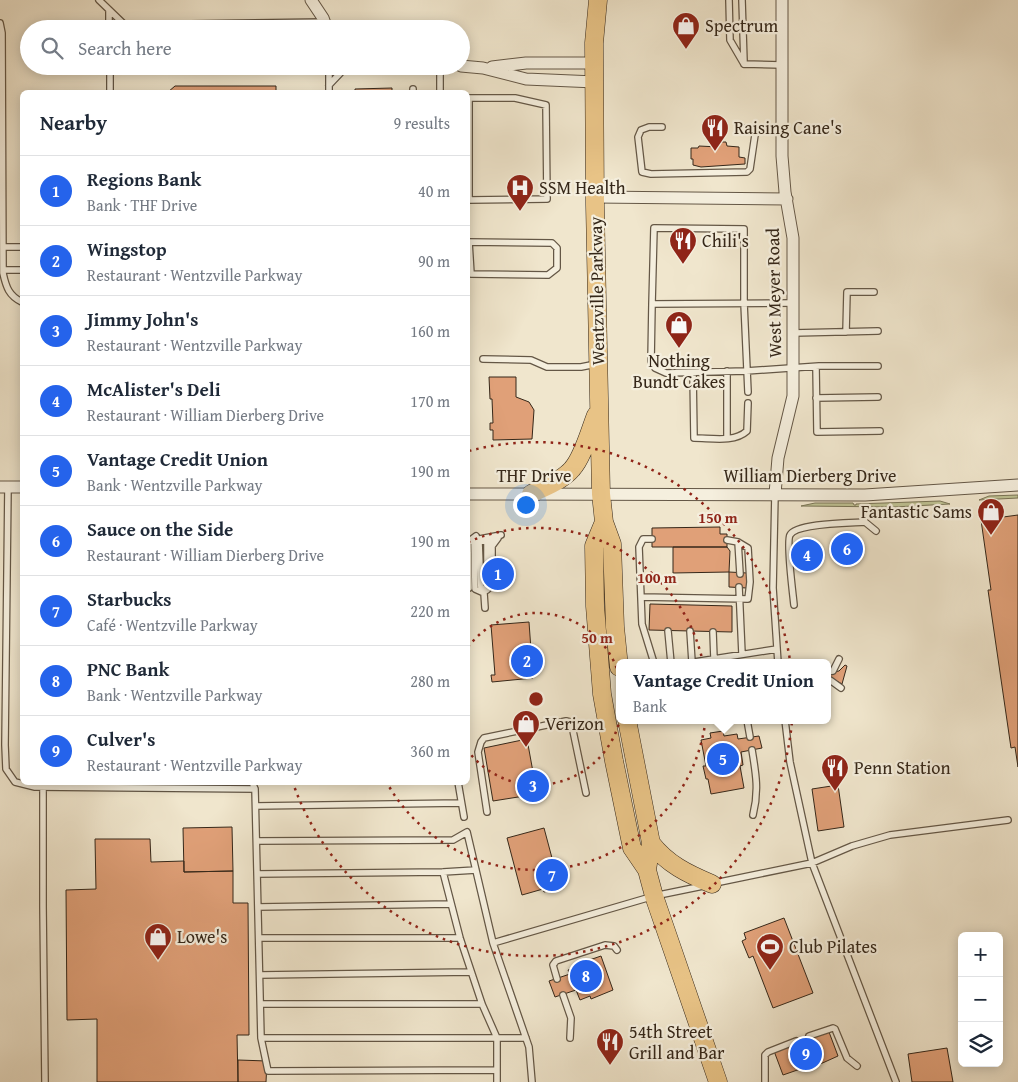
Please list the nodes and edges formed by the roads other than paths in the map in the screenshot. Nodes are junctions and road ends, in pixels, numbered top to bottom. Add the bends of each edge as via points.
1 (99, 0) edge
2 (311, 0) edge
3 (598, 0) edge
4 (729, 0) edge
5 (742, 0) edge
6 (782, 0) edge
7 (109, 10) junction
8 (109, 20) edge
9 (120, 20) edge
10 (324, 20) edge
11 (0, 23) edge
12 (595, 63) junction
13 (744, 64) junction
14 (782, 65) junction
15 (470, 67) edge
16 (483, 68) junction
17 (110, 75) edge
18 (329, 75) edge
19 (338, 75) edge
20 (440, 75) edge
21 (595, 82) junction
22 (329, 85) junction
23 (110, 90) edge
24 (329, 90) edge
25 (440, 90) edge
26 (470, 98) edge
27 (662, 127) dead end
28 (744, 128) dead end
29 (756, 128) junction
30 (782, 128) junction
31 (595, 197) junction
32 (787, 199) junction
33 (470, 200) edge
34 (470, 242) edge
35 (3, 247) junction
36 (20, 247) edge
37 (470, 263) edge
38 (3, 270) junction
39 (20, 270) edge
40 (874, 292) dead end
41 (20, 301) edge
42 (744, 303) junction
43 (793, 303) junction
44 (652, 304) junction
45 (878, 331) dead end
46 (846, 332) junction
47 (793, 333) junction
48 (483, 359) dead end
49 (598, 364) junction
50 (816, 366) junction
51 (878, 366) dead end
52 (793, 369) junction
53 (746, 371) junction
54 (727, 372) junction
55 (694, 373) junction
56 (748, 392) dead end
57 (878, 397) dead end
58 (816, 398) junction
59 (748, 403) dead end
60 (599, 407) junction
61 (880, 431) dead end
62 (727, 438) junction
63 (1018, 485) edge
64 (4, 487) edge
65 (20, 487) edge
66 (470, 494) edge
67 (531, 494) junction
68 (601, 494) junction
69 (775, 494) junction
70 (604, 522) junction
71 (876, 531) dead end
72 (501, 535) junction
73 (475, 536) junction
74 (470, 537) edge
75 (652, 539) dead end
76 (470, 540) edge
77 (727, 540) dead end
78 (738, 542) junction
79 (740, 574) dead end
80 (739, 587) dead end
81 (470, 589) edge
82 (484, 593) junction
83 (641, 597) junction
84 (688, 598) junction
85 (712, 598) junction
86 (739, 599) junction
87 (689, 605) dead end
88 (794, 605) dead end
89 (712, 606) dead end
90 (485, 608) dead end
91 (668, 631) dead end
92 (690, 631) dead end
93 (713, 632) dead end
94 (777, 649) junction
95 (742, 654) junction
96 (618, 659) edge
97 (653, 659) edge
98 (670, 659) edge
99 (690, 659) edge
100 (714, 659) joint
101 (778, 659) edge
102 (840, 659) dead end
103 (831, 671) edge
104 (831, 681) edge
105 (841, 688) dead end
106 (628, 724) edge
107 (748, 724) edge
108 (785, 724) edge
109 (750, 737) dead end
110 (752, 750) dead end
111 (20, 783) edge
112 (28, 785) edge
113 (43, 785) edge
114 (458, 785) edge
115 (254, 786) edge
116 (586, 793) dead end
117 (461, 803) junction
118 (256, 806) junction
119 (487, 812) dead end
120 (753, 815) dead end
121 (464, 817) dead end
122 (1008, 820) dead end
123 (257, 841) junction
124 (650, 843) junction
125 (812, 863) junction
126 (476, 870) junction
127 (647, 870) junction
128 (443, 872) junction
129 (257, 874) junction
130 (712, 884) junction
131 (654, 896) junction
132 (451, 904) junction
133 (258, 907) junction
134 (259, 938) junction
135 (460, 938) junction
136 (493, 943) junction
137 (617, 950) dead end
138 (471, 972) junction
139 (260, 975) junction
140 (557, 978) dead end
141 (562, 995) dead end
142 (261, 1004) junction
143 (482, 1004) junction
144 (809, 1036) dead end
145 (261, 1038) junction
146 (497, 1038) junction
147 (526, 1038) junction
148 (570, 1038) dead end
149 (796, 1041) dead end
150 (857, 1066) dead end
151 (497, 1070) junction
152 (765, 1081) dead end
153 (45, 1082) edge
154 (497, 1082) edge
155 (532, 1082) edge
156 (718, 1082) edge
157 (896, 1082) edge

1 - 7 lane
2 - 10 street
3 - 12 main road, Wentzville Parkway
4 - 13 lane via 730,40
5 - 13 lane
6 - 14 street, West Meyer Road
7 - 8 lane
7 - 9 lane
11 - 35 lane
12 - 16 street via 526,63
12 - 21 main road, Wentzville Parkway
13 - 14 lane
14 - 30 street, West Meyer Road
15 - 16 street
16 - 21 street via 526,78
17 - 23 lane
18 - 22 lane
19 - 22 lane
20 - 25 lane
21 - 31 main road, Wentzville Parkway
22 - 24 lane
26 - 33 lane via 515,98 546,105 547,199
27 - 29 lane via 641,130 638,137 642,172 746,172 750,169
28 - 29 lane
29 - 30 lane
30 - 32 street, West Meyer Road
31 - 32 street
31 - 49 main road, Wentzville Parkway
32 - 43 street, West Meyer Road via 793,238
34 - 37 lane via 552,243 558,248 558,268 548,275 471,274
35 - 36 lane
35 - 38 lane
38 - 39 lane
38 - 41 lane via 6,288
40 - 46 lane via 847,292
42 - 43 lane
42 - 44 lane
42 - 44 lane via 744,229 654,228
42 - 53 lane
43 - 47 street, West Meyer Road
44 - 55 lane via 651,361 655,368 666,373
45 - 46 lane
46 - 47 lane
47 - 52 street, West Meyer Road
48 - 49 lane via 531,360 547,367
49 - 60 main road, Wentzville Parkway
50 - 51 lane
50 - 52 lane
50 - 58 lane
52 - 53 lane
52 - 69 street, West Meyer Road via 793,396 778,458
53 - 54 lane
53 - 56 lane
54 - 55 lane
54 - 62 lane
55 - 62 lane via 694,438
57 - 58 lane
58 - 61 lane via 817,432
59 - 62 lane via 748,431 742,436
60 - 67 main road via 573,469
60 - 68 main road, Wentzville Parkway
63 - 69 street, William Dierberg Drive via 901,494
64 - 65 street
64 - 111 lane via 6,769 15,782
66 - 67 street, THF Drive
67 - 68 street, THF Drive
68 - 69 street, William Dierberg Drive
68 - 70 main road, Wentzville Parkway
69 - 94 lane via 773,588
70 - 96 main road, Wentzville Parkway via 612,544
70 - 127 main road, Wentzville Parkway via 594,546 602,694 632,848
71 - 88 lane via 865,522 797,529 790,534
72 - 73 lane
72 - 82 lane via 492,546 492,585
72 - 82 lane via 480,542 481,590
73 - 74 lane
73 - 76 lane
75 - 83 lane via 643,539 639,547
77 - 78 lane
78 - 79 lane
78 - 86 lane via 748,548 750,562 748,598
80 - 86 lane
81 - 82 lane
82 - 90 lane
83 - 84 lane via 665,601
83 - 97 lane via 642,624
84 - 85 lane
84 - 87 lane
85 - 86 lane
85 - 89 lane
86 - 95 lane
91 - 98 lane
92 - 99 lane
93 - 100 lane
94 - 95 lane
94 - 101 lane
95 - 100 lane
102 - 103 lane
104 - 105 lane
106 - 124 main road, Wentzville Parkway
107 - 109 lane
108 - 125 lane via 790,762
110 - 120 lane via 758,780
112 - 113 lane
113 - 115 lane
113 - 153 lane
114 - 117 lane
115 - 118 lane
116 - 119 lane via 572,726 566,722 484,738 478,752
117 - 118 lane
117 - 121 lane
118 - 123 lane
122 - 125 lane via 890,836 852,846
123 - 126 lane via 453,840 466,832
123 - 129 lane
124 - 127 main road, Wentzville Parkway
124 - 130 main road via 672,864
125 - 130 lane
125 - 157 lane
126 - 128 lane
126 - 136 lane
127 - 131 main road, Wentzville Parkway
128 - 129 lane
128 - 132 lane
129 - 133 lane
130 - 131 lane
131 - 136 lane
131 - 156 main road, Wentzville Parkway
132 - 133 lane
132 - 135 lane
133 - 134 lane
134 - 135 lane
134 - 139 lane
135 - 138 lane
136 - 147 lane
137 - 140 lane via 614,946 605,945 556,961 553,965
138 - 139 lane
138 - 143 lane
139 - 142 lane
141 - 148 lane via 571,1018
142 - 143 lane
142 - 145 lane
143 - 146 lane
144 - 150 lane via 835,1029 847,1058
145 - 146 lane
145 - 151 lane via 268,1071
146 - 147 lane
146 - 151 lane
147 - 155 lane
149 - 152 lane via 764,1055
151 - 154 lane

